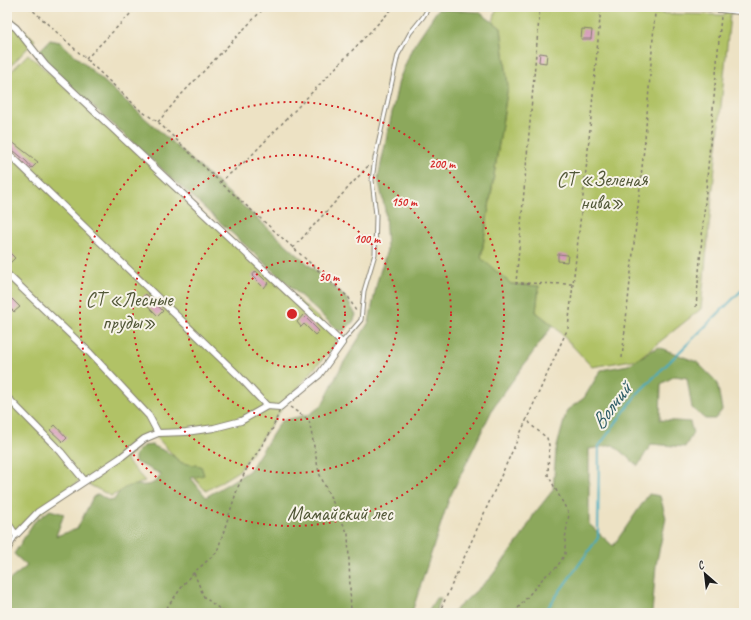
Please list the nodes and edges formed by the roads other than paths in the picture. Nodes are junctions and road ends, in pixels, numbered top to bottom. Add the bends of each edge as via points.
1 (429, 7) edge
2 (624, 7) edge
3 (656, 8) edge
4 (744, 13) edge
5 (7, 21) edge
6 (7, 152) edge
7 (7, 274) edge
8 (342, 343) junction
9 (7, 397) edge
10 (267, 406) junction
11 (158, 433) junction
12 (84, 480) junction
13 (7, 522) edge
14 (16, 535) junction
15 (7, 554) edge

1 - 8 lane via 410,32 398,55 372,180 376,215 375,254 364,291 360,320
2 - 3 lane
3 - 4 lane
5 - 8 street via 16,28 46,66
6 - 10 street
7 - 11 street via 90,353 149,416
8 - 10 street via 319,375 282,405
9 - 12 street via 61,452
10 - 11 street via 241,421 214,428
11 - 12 street via 144,439 120,458
12 - 14 street via 38,512
13 - 14 street
14 - 15 lane

